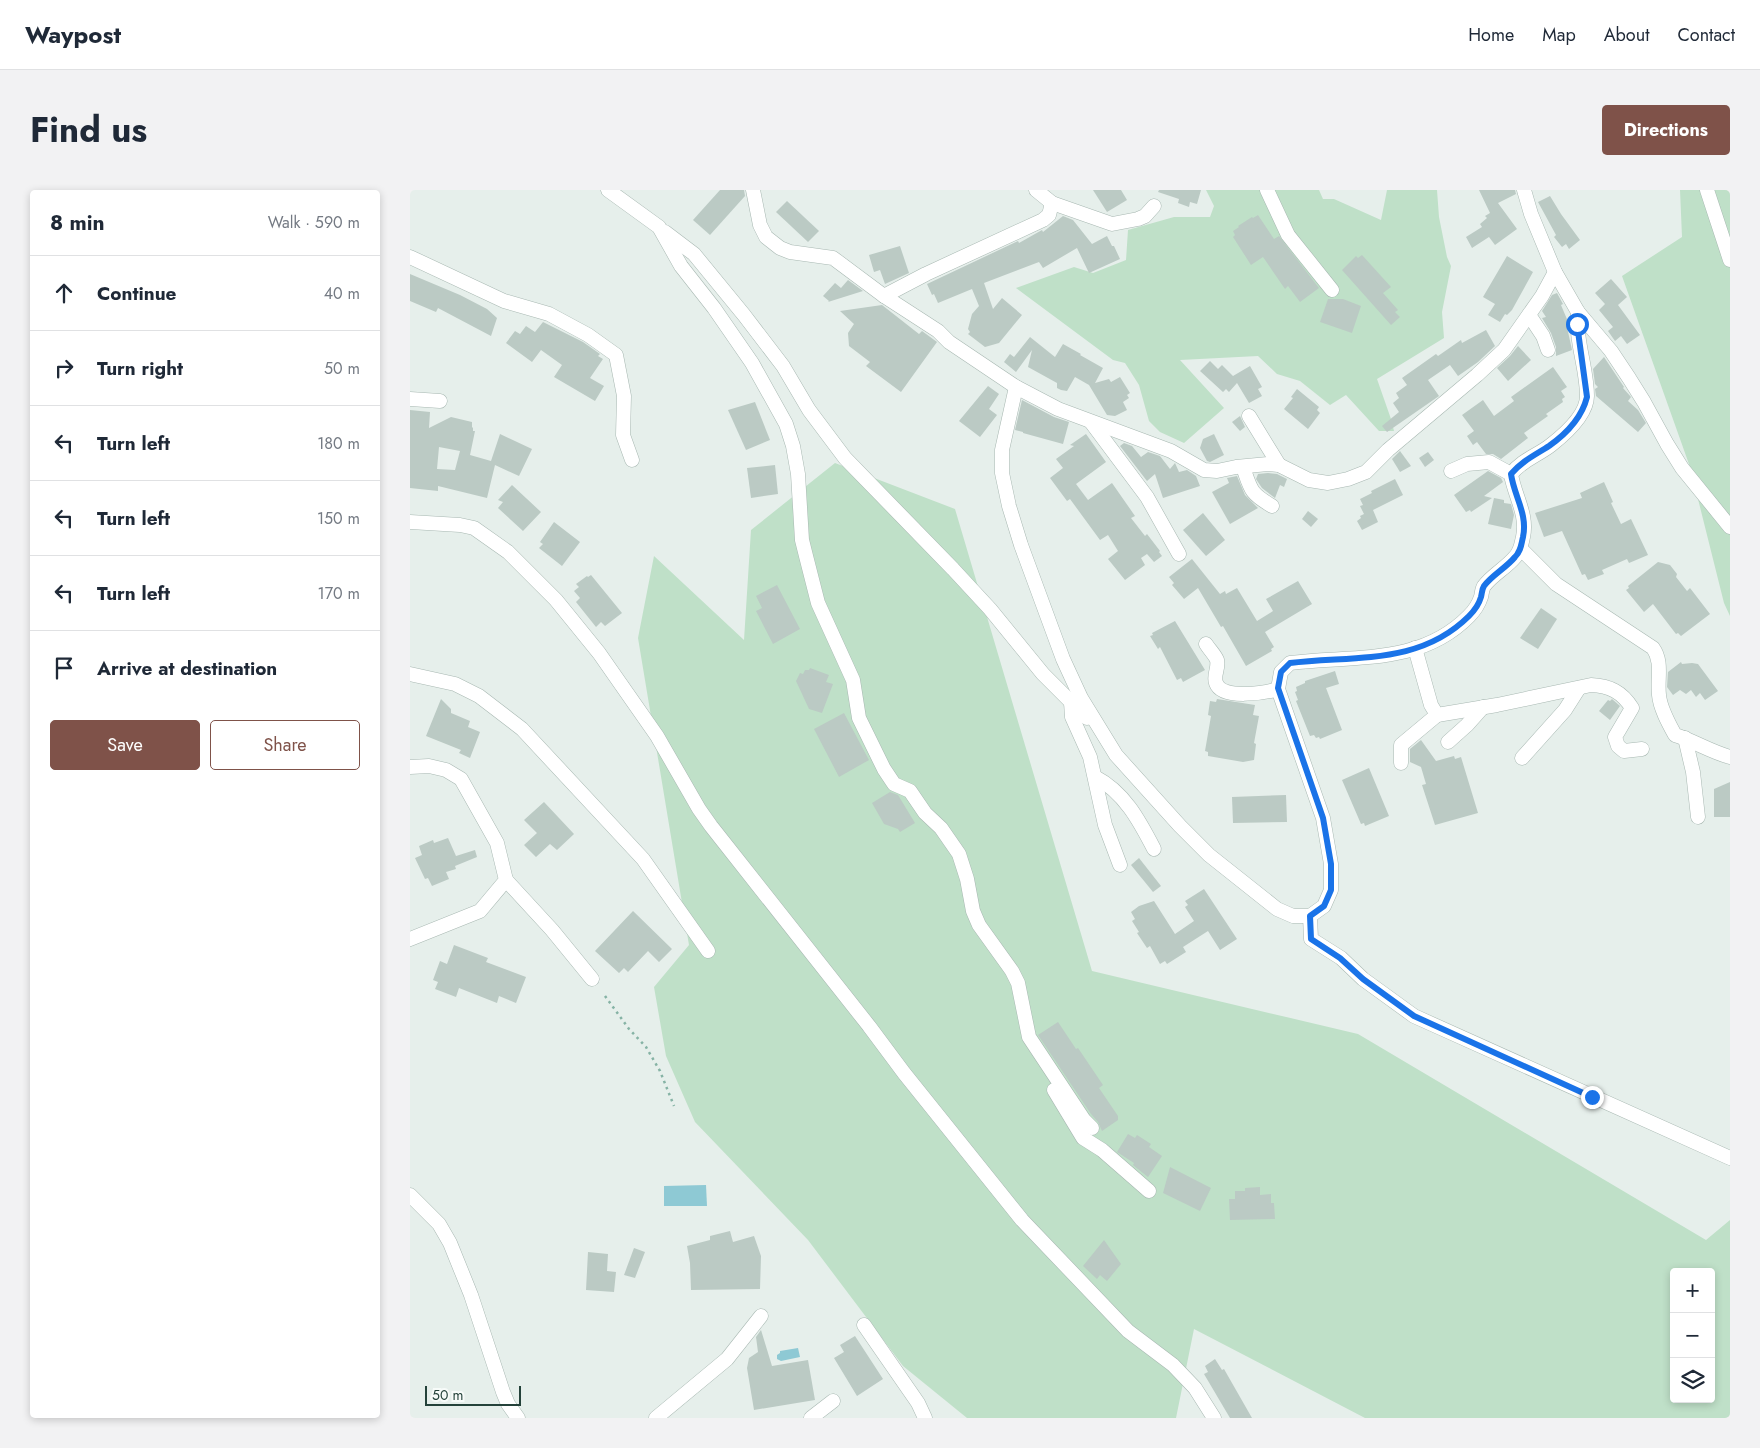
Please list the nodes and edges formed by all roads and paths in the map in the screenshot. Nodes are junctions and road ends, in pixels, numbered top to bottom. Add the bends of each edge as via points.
1 (608, 190) edge
2 (753, 190) edge
3 (1036, 190) edge
4 (1267, 190) edge
5 (1524, 190) edge
6 (1707, 190) edge
7 (1052, 203) junction
8 (1154, 206) dead end
9 (659, 227) junction
10 (410, 257) edge
11 (1730, 260) edge
12 (1555, 272) junction
13 (1332, 290) dead end
14 (884, 296) junction
15 (1578, 312) junction
16 (1529, 315) junction
17 (1548, 350) dead end
18 (1016, 387) junction
19 (410, 399) edge
20 (440, 401) dead end
21 (1249, 416) dead end
22 (1090, 422) junction
23 (632, 460) dead end
24 (1279, 465) junction
25 (1243, 467) junction
26 (1451, 471) dead end
27 (1511, 474) junction
28 (1272, 506) dead end
29 (410, 522) edge
30 (1730, 527) edge
31 (1521, 549) junction
32 (1179, 554) dead end
33 (1206, 644) dead end
34 (1415, 648) junction
35 (410, 674) edge
36 (1278, 688) junction
37 (1579, 688) junction
38 (1071, 702) junction
39 (1483, 707) junction
40 (1437, 715) junction
41 (1101, 733) junction
42 (1685, 738) junction
43 (1448, 742) dead end
44 (1642, 749) dead end
45 (1730, 756) edge
46 (1522, 758) dead end
47 (1401, 763) dead end
48 (410, 767) edge
49 (1094, 777) junction
50 (1698, 816) dead end
51 (1154, 848) dead end
52 (1120, 865) dead end
53 (506, 880) junction
54 (1310, 916) junction
55 (410, 939) edge
56 (708, 951) dead end
57 (592, 978) dead end
58 (605, 996) dead end
59 (1038, 1052) junction
60 (674, 1106) dead end
61 (1092, 1128) dead end
62 (1730, 1158) edge
63 (1149, 1191) dead end
64 (410, 1195) edge
65 (761, 1316) dead end
66 (864, 1325) dead end
67 (833, 1400) dead end
68 (518, 1418) edge
69 (656, 1418) edge
70 (811, 1418) edge
71 (925, 1418) edge
72 (1214, 1418) edge

1 - 9 street
2 - 14 street via 760,225 766,237 790,252 833,258
3 - 7 street
4 - 13 street via 1288,235
5 - 12 street
6 - 11 street
7 - 8 street via 1112,224 1138,219
7 - 14 street via 1043,220
9 - 38 street via 694,254 744,315 845,458 954,569 1043,674
9 - 59 street via 681,266 752,363 786,424 798,474 802,540 818,603 852,680 859,718 894,784 910,791 960,854 973,911 1018,984 1029,1037
10 - 23 street via 504,302 549,314 616,355 624,396 623,435
12 - 15 street
12 - 16 street
14 - 18 street
15 - 27 street via 1578,338 1587,397 1584,408 1575,422 1551,445 1520,464
15 - 30 street via 1611,351 1682,468
16 - 17 street
16 - 24 street via 1504,350 1366,472 1328,483 1309,480
18 - 22 street
18 - 41 street via 1002,450 1002,473 1009,506 1063,659
19 - 20 street
21 - 24 street
22 - 25 street via 1171,451 1204,470
22 - 32 street via 1147,497
24 - 25 street
25 - 28 street via 1252,492
26 - 27 street via 1467,464 1488,462
27 - 31 street via 1524,519
29 - 72 street via 474,528 508,552 556,600 599,653 657,736 711,826 1016,1213 1128,1331 1173,1366 1195,1388
31 - 34 street via 1483,587 1479,602 1470,615 1437,640
31 - 42 street via 1556,584 1653,648 1659,661 1659,696 1675,736
33 - 36 street via 1217,661 1215,682 1224,692 1266,693
34 - 36 street via 1398,654 1290,663 1281,672
34 - 40 street
35 - 56 street via 456,684 479,696 522,728 643,859
36 - 54 street via 1323,818 1331,864 1331,890 1324,906
37 - 39 street
37 - 44 street via 1605,686 1627,700 1632,708 1616,737 1618,746 1624,751
37 - 46 street via 1565,710
38 - 41 street
38 - 49 street via 1072,717 1090,757
39 - 40 street
39 - 43 street
40 - 47 street via 1401,745
41 - 54 street via 1116,755 1209,854 1277,909 1293,916
42 - 45 street via 1718,754
42 - 50 street
48 - 53 street via 429,766 446,770 461,779 497,843
49 - 51 street via 1107,783 1124,799
49 - 52 street via 1105,824
53 - 55 street via 480,911
53 - 57 street
54 - 62 street via 1311,939 1414,1016
58 - 60 path via 646,1047
59 - 61 street
59 - 63 street via 1053,1088 1083,1138 1102,1150
64 - 68 street via 439,1224 450,1242 503,1392
65 - 69 street via 726,1360
66 - 71 street
67 - 70 street

